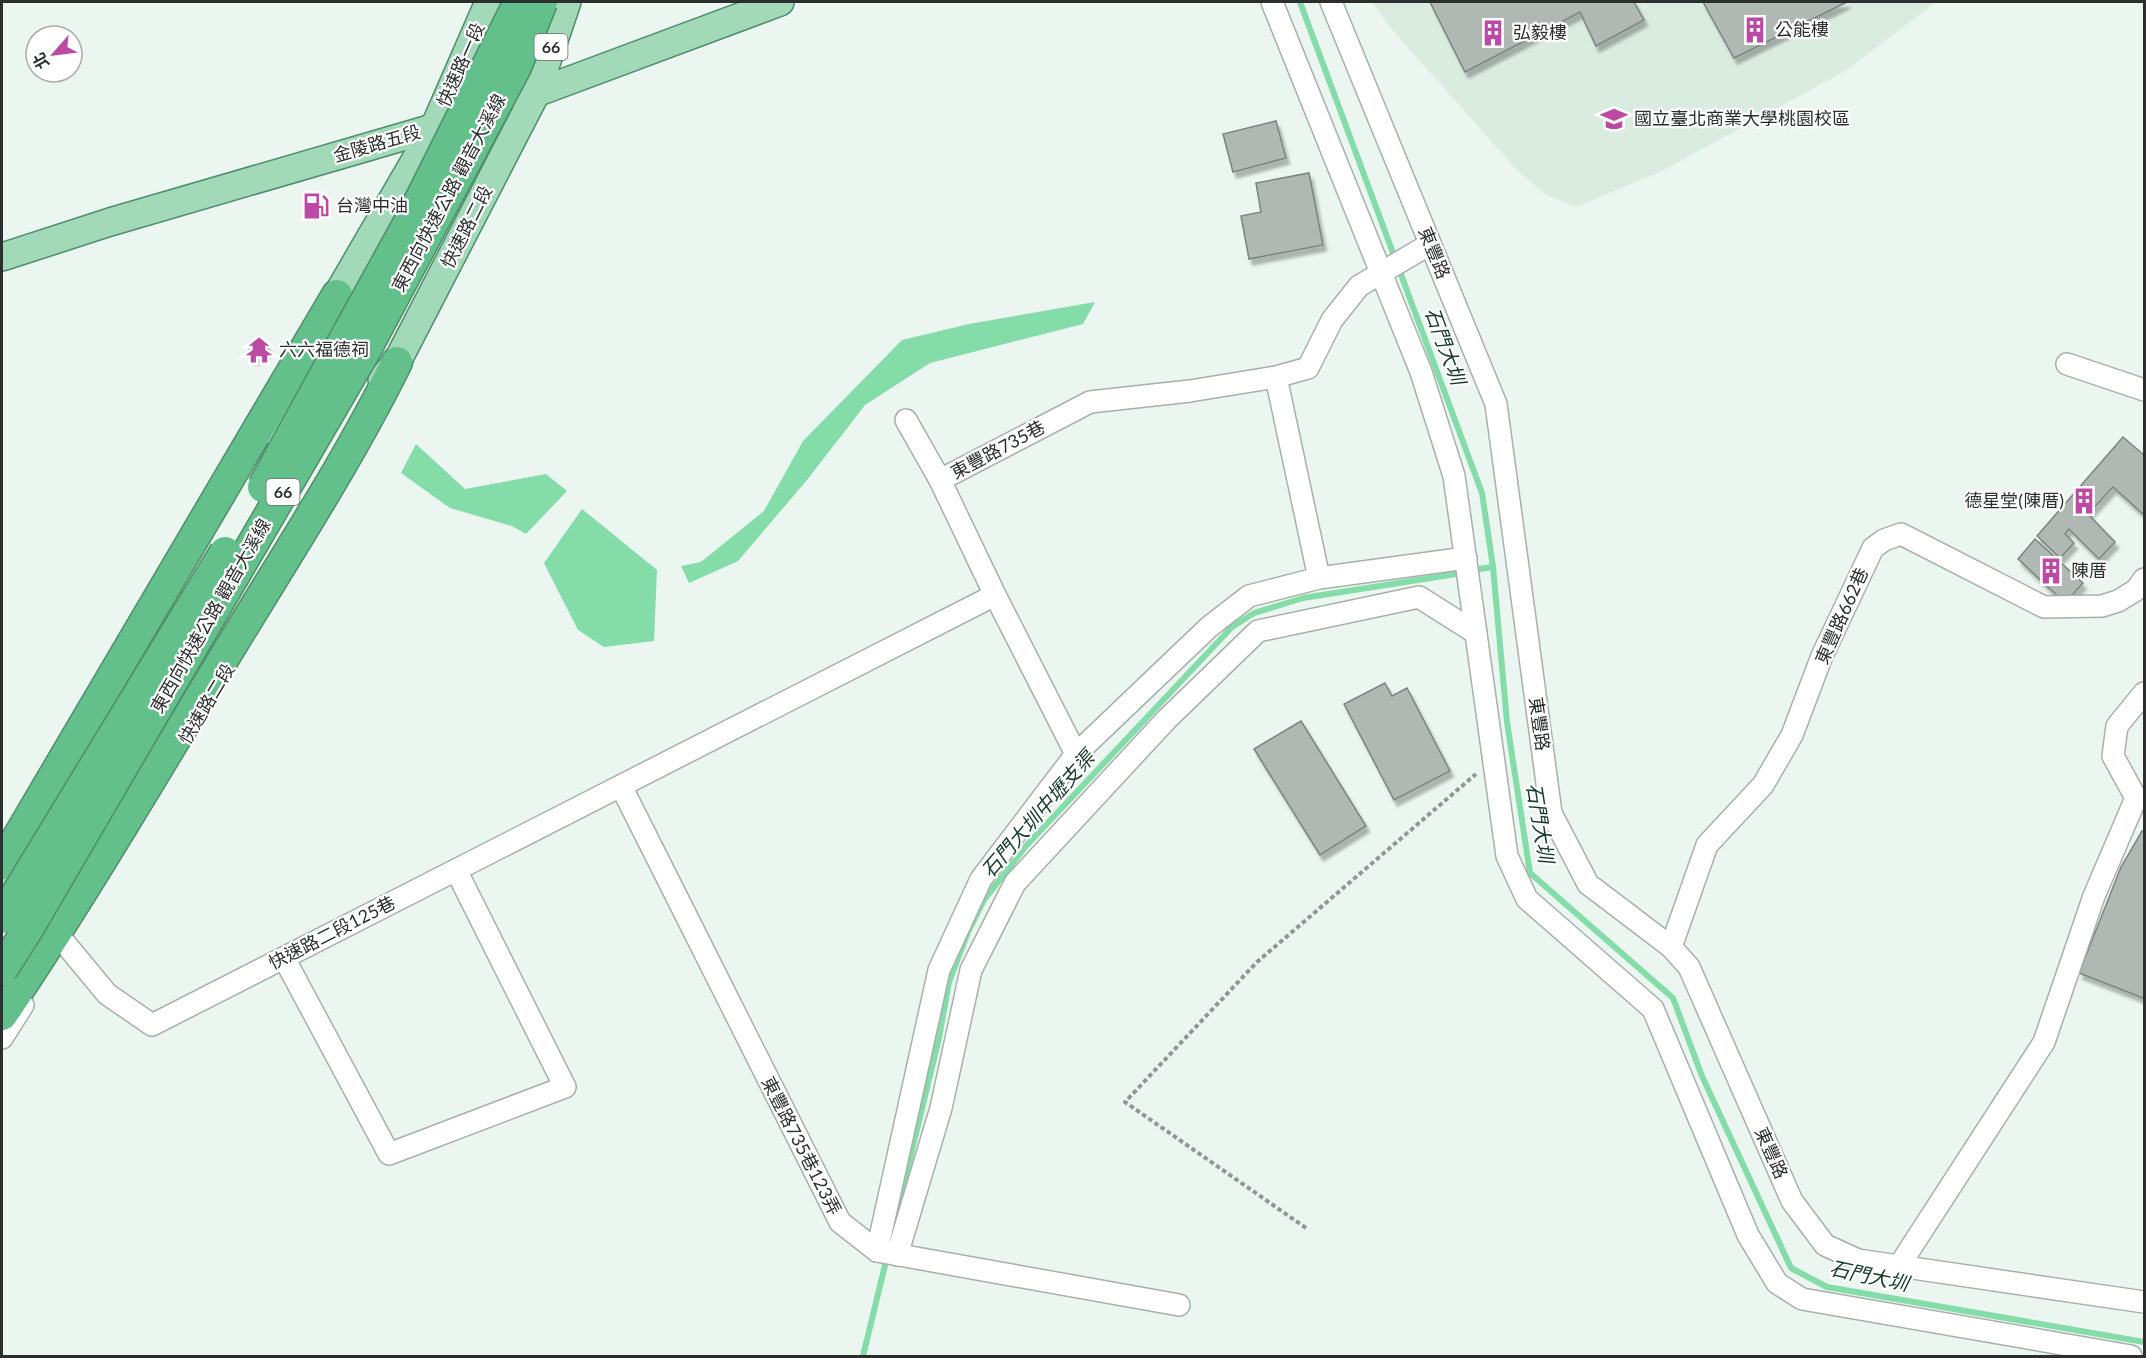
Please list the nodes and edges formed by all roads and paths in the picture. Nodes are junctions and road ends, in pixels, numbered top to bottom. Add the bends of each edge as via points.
1 (489, 2) edge
2 (519, 2) edge
3 (542, 2) edge
4 (567, 2) edge
5 (780, 2) edge
6 (1272, 2) edge
7 (1330, 2) edge
8 (536, 93) junction
9 (434, 128) junction
10 (1430, 244) junction
11 (2, 257) edge
12 (1392, 266) junction
13 (337, 295) junction
14 (397, 362) junction
15 (2067, 364) dead end
16 (1276, 377) junction
17 (2145, 390) edge
18 (906, 420) dead end
19 (940, 480) junction
20 (1466, 558) junction
21 (1319, 578) junction
22 (2145, 579) edge
23 (995, 595) junction
24 (1476, 633) junction
25 (2145, 693) edge
26 (1076, 754) junction
27 (1494, 759) junction
28 (621, 786) junction
29 (2, 849) edge
30 (2, 864) edge
31 (456, 870) junction
32 (2, 886) edge
33 (2, 918) edge
34 (64, 942) junction
35 (1671, 947) junction
36 (284, 958) junction
37 (2, 970) edge
38 (2, 1006) edge
39 (2, 1015) edge
40 (2, 1038) edge
41 (1306, 1228) dead end
42 (887, 1253) junction
43 (1899, 1266) junction
44 (2145, 1302) edge
45 (1179, 1305) dead end
46 (2131, 1356) edge

1 - 9 main road, 快速路一段 / 66
2 - 33 highway, 東西向快速公路 觀音大溪線 / 66, bridge via 408,224 250,510
3 - 37 highway, 東西向快速公路 觀音大溪線 / 66, bridge via 516,67 364,353
4 - 8 main road, 66
5 - 8 main road, 金陵路五段
6 - 12 street
7 - 10 street, 東豐路
8 - 9 main road, 金陵路五段
8 - 14 main road, 快速路二段 / 66
9 - 11 main road, 金陵路五段
9 - 13 main road, 66
10 - 12 street, 東豐路735巷
10 - 35 street, 東豐路 via 1496,404 1551,813 1588,884
12 - 16 street, 東豐路735巷 via 1359,286 1332,320 1308,368
12 - 20 street via 1420,372 1454,476
13 - 29 street via 289,354
13 - 30 highway
13 - 32 main road, 66 via 308,374
14 - 34 street, 快速路二段 via 370,432
14 - 38 main road, 快速路二段 / 66 via 366,397
14 - 39 highway via 371,415 54,938
15 - 17 street
16 - 19 street, 東豐路735巷 via 1090,402
16 - 21 street
18 - 19 street
19 - 23 street, 東豐路735巷
20 - 21 street
20 - 24 street
21 - 26 street via 1249,596 1209,627
22 - 35 street, 東豐路662巷 via 2136,590 2102,606 2044,606 1901,534 1873,548 1822,656 1792,735 1763,785 1707,845
23 - 26 street, 東豐路735巷
23 - 28 street
24 - 27 street
24 - 42 street via 1419,597 1258,631 1167,719 1015,883 971,970 941,1107
25 - 43 street via 2117,726 2113,756 2136,798 2094,896 2044,1042
26 - 42 street via 981,879 939,970
27 - 41 path via 1257,962 1125,1102
27 - 46 street via 1507,856 1527,898 1653,1009 1748,1235 1777,1283 1802,1299
28 - 31 street, 快速路二段125巷
28 - 42 street, 東豐路735巷123弄 via 840,1222
31 - 36 street, 快速路二段125巷
31 - 36 street via 565,1088 389,1154
34 - 36 street, 快速路二段125巷 via 107,994 152,1025
34 - 40 street, 快速路二段
35 - 43 street, 東豐路 via 1689,967 1792,1201 1825,1245 1858,1260
42 - 45 street, 東豐路735巷123弄
43 - 44 street, 東豐路

